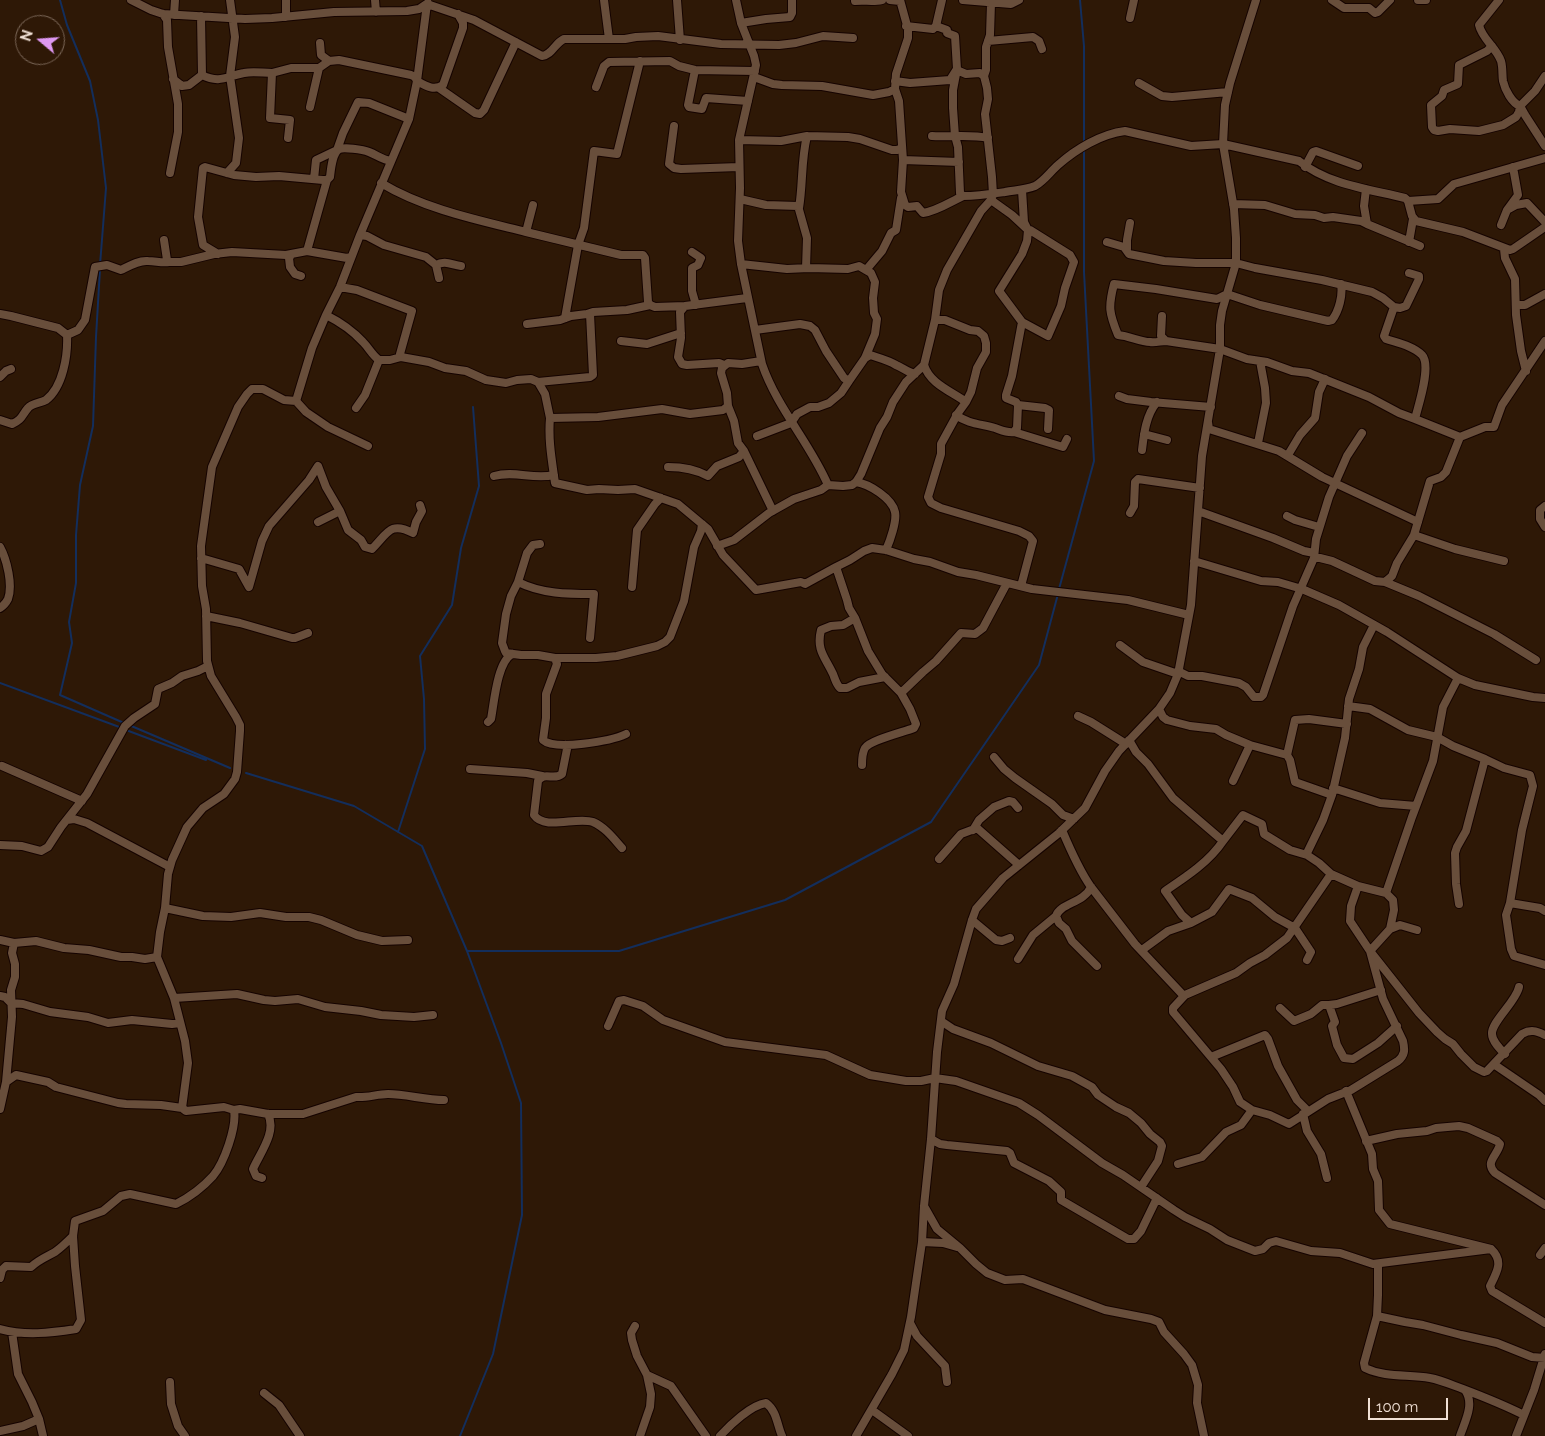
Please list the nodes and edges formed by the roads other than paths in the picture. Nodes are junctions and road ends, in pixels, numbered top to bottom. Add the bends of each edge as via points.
1 (131, 0) edge
2 (175, 0) edge
3 (230, 0) edge
4 (286, 0) edge
5 (375, 0) edge
6 (604, 0) edge
7 (677, 0) edge
8 (736, 0) edge
9 (792, 0) edge
10 (882, 0) edge
11 (890, 0) edge
12 (942, 0) edge
13 (963, 0) edge
14 (1019, 0) edge
15 (1134, 0) edge
16 (1256, 0) edge
17 (1332, 0) edge
18 (1390, 0) edge
19 (1418, 0) edge
20 (1426, 0) edge
21 (1499, 0) edge
22 (900, 1) edge
23 (429, 2) edge
24 (855, 2) dead end
25 (992, 3) junction
26 (376, 12) junction
27 (163, 14) junction
28 (458, 14) junction
29 (174, 15) junction
30 (201, 16) junction
31 (286, 17) junction
32 (232, 18) junction
33 (1130, 18) dead end
34 (741, 24) junction
35 (906, 26) junction
36 (936, 26) junction
37 (853, 38) dead end
38 (610, 39) junction
39 (680, 40) junction
40 (988, 41) junction
41 (516, 42) junction
42 (320, 43) dead end
43 (750, 45) junction
44 (1492, 46) junction
45 (1042, 49) dead end
46 (329, 60) junction
47 (640, 61) junction
48 (319, 68) junction
49 (957, 69) junction
50 (695, 70) junction
51 (272, 73) junction
52 (755, 74) junction
53 (202, 75) junction
54 (230, 76) junction
55 (984, 76) junction
56 (1545, 76) edge
57 (173, 79) junction
58 (417, 81) junction
59 (1138, 83) dead end
60 (895, 85) junction
61 (596, 87) dead end
62 (439, 88) junction
63 (1228, 92) junction
64 (748, 101) junction
65 (1520, 106) junction
66 (310, 107) dead end
67 (409, 119) junction
68 (674, 126) dead end
69 (807, 136) junction
70 (932, 136) dead end
71 (955, 136) junction
72 (288, 138) dead end
73 (988, 138) junction
74 (739, 140) junction
75 (1223, 144) junction
76 (1545, 146) edge
77 (902, 148) junction
78 (337, 150) junction
79 (1545, 158) edge
80 (904, 160) junction
81 (391, 161) junction
82 (958, 162) junction
83 (1358, 166) dead end
84 (739, 167) junction
85 (1305, 167) junction
86 (1513, 168) junction
87 (170, 173) dead end
88 (227, 173) junction
89 (314, 179) junction
90 (328, 180) junction
91 (381, 183) junction
92 (1366, 189) junction
93 (1022, 190) junction
94 (901, 192) junction
95 (963, 196) junction
96 (992, 198) junction
97 (740, 200) junction
98 (1408, 201) junction
99 (1233, 204) junction
100 (533, 205) dead end
101 (799, 208) junction
102 (1507, 210) junction
103 (1413, 219) junction
104 (1545, 222) edge
105 (1130, 223) dead end
106 (1367, 224) junction
107 (1501, 225) dead end
108 (1545, 227) edge
109 (1027, 230) junction
110 (526, 232) junction
111 (360, 235) junction
112 (164, 240) dead end
113 (1107, 242) dead end
114 (1409, 242) junction
115 (578, 245) junction
116 (1420, 246) dead end
117 (1127, 249) junction
118 (1504, 249) junction
119 (307, 251) junction
120 (692, 252) dead end
121 (218, 254) junction
122 (291, 255) junction
123 (351, 257) junction
124 (169, 262) junction
125 (1236, 263) junction
126 (741, 264) junction
127 (436, 265) junction
128 (461, 266) dead end
129 (806, 268) junction
130 (866, 270) junction
131 (1409, 273) dead end
132 (301, 276) dead end
133 (439, 278) dead end
134 (1341, 284) junction
135 (340, 287) junction
136 (1227, 294) junction
137 (1545, 294) edge
138 (747, 298) junction
139 (696, 305) junction
140 (1516, 305) junction
141 (650, 306) junction
142 (685, 306) junction
143 (1394, 307) junction
144 (0, 314) edge
145 (590, 314) junction
146 (326, 315) junction
147 (1162, 316) dead end
148 (565, 318) junction
149 (935, 320) junction
150 (1022, 322) junction
151 (527, 324) dead end
152 (755, 330) junction
153 (681, 333) junction
154 (67, 335) junction
155 (1166, 341) junction
156 (621, 342) dead end
157 (1544, 346) edge
158 (1220, 349) junction
159 (401, 357) junction
160 (865, 358) junction
161 (379, 360) junction
162 (761, 360) junction
163 (1260, 361) junction
164 (724, 365) junction
165 (924, 365) junction
166 (12, 369) dead end
167 (1526, 371) junction
168 (915, 374) junction
169 (0, 377) edge
170 (1325, 378) junction
171 (538, 382) junction
172 (849, 382) junction
173 (1119, 396) dead end
174 (296, 401) junction
175 (966, 402) junction
176 (1157, 402) junction
177 (1018, 405) junction
178 (728, 406) junction
179 (1211, 406) junction
180 (356, 408) dead end
181 (956, 415) junction
182 (550, 418) junction
183 (1414, 419) junction
184 (0, 420) edge
185 (1208, 422) junction
186 (791, 423) junction
187 (1048, 429) dead end
188 (1014, 432) junction
189 (1362, 433) dead end
190 (1144, 434) junction
191 (756, 436) dead end
192 (1460, 437) junction
193 (1067, 439) dead end
194 (1167, 440) dead end
195 (1258, 444) junction
196 (368, 446) dead end
197 (1142, 450) dead end
198 (744, 451) junction
199 (1288, 456) junction
200 (668, 467) dead end
201 (554, 475) junction
202 (494, 476) dead end
203 (856, 482) junction
204 (1335, 483) junction
205 (828, 484) junction
206 (1200, 488) junction
207 (661, 498) junction
208 (420, 505) dead end
209 (1545, 506) edge
210 (340, 511) junction
211 (773, 511) junction
212 (1198, 511) junction
213 (1130, 513) dead end
214 (1287, 516) dead end
215 (318, 522) dead end
216 (1418, 522) junction
217 (702, 524) junction
218 (1545, 526) edge
219 (1319, 527) junction
220 (1414, 535) junction
221 (540, 544) dead end
222 (717, 546) junction
223 (0, 547) edge
224 (886, 550) junction
225 (1314, 556) junction
226 (201, 558) junction
227 (1194, 561) junction
228 (1504, 561) dead end
229 (836, 568) junction
230 (518, 582) junction
231 (1384, 582) junction
232 (1007, 583) junction
233 (1021, 586) junction
234 (632, 587) dead end
235 (1302, 589) junction
236 (0, 608) edge
237 (1189, 615) junction
238 (206, 616) junction
239 (855, 618) junction
240 (1374, 625) junction
241 (308, 634) dead end
242 (590, 638) dead end
243 (1120, 645) dead end
244 (512, 654) junction
245 (555, 658) junction
246 (1536, 660) dead end
247 (208, 666) junction
248 (1178, 673) junction
249 (884, 677) junction
250 (1458, 678) junction
251 (902, 693) junction
252 (1545, 698) edge
253 (1348, 706) junction
254 (1159, 709) junction
255 (1078, 716) dead end
256 (488, 722) dead end
257 (1347, 724) junction
258 (626, 734) dead end
259 (1437, 737) junction
260 (1127, 742) junction
261 (566, 745) junction
262 (1250, 745) junction
263 (1287, 755) junction
264 (994, 757) dead end
265 (1485, 759) junction
266 (862, 764) dead end
267 (2, 766) dead end
268 (470, 769) dead end
269 (542, 776) junction
270 (1233, 781) dead end
271 (1333, 791) junction
272 (82, 801) junction
273 (1416, 806) junction
274 (1018, 808) dead end
275 (1074, 819) junction
276 (67, 820) junction
277 (973, 830) junction
278 (1062, 830) junction
279 (1223, 841) junction
280 (0, 845) edge
281 (622, 848) dead end
282 (1307, 855) junction
283 (939, 859) dead end
284 (1019, 865) junction
285 (170, 867) junction
286 (1331, 874) junction
287 (1358, 886) junction
288 (1091, 887) junction
289 (1386, 893) junction
290 (1510, 903) junction
291 (1459, 904) dead end
292 (165, 908) junction
293 (1545, 911) edge
294 (1056, 916) junction
295 (972, 920) junction
296 (1191, 923) junction
297 (1295, 928) junction
298 (1390, 929) junction
299 (1417, 930) dead end
300 (1010, 938) dead end
301 (0, 940) edge
302 (408, 940) dead end
303 (14, 943) junction
304 (1142, 950) junction
305 (1370, 951) junction
306 (157, 957) junction
307 (1018, 959) dead end
308 (1308, 960) dead end
309 (1545, 965) edge
310 (1097, 966) dead end
311 (1519, 987) dead end
312 (1381, 990) junction
313 (1186, 995) junction
314 (0, 996) edge
315 (174, 998) junction
316 (11, 1003) junction
317 (1329, 1005) junction
318 (1280, 1008) dead end
319 (434, 1015) dead end
320 (941, 1021) junction
321 (180, 1023) junction
322 (608, 1026) dead end
323 (1397, 1026) junction
324 (1545, 1035) edge
325 (1504, 1054) junction
326 (1211, 1057) junction
327 (1495, 1064) junction
328 (935, 1078) junction
329 (6, 1082) junction
330 (1346, 1092) junction
331 (444, 1100) dead end
332 (1545, 1101) edge
333 (0, 1108) edge
334 (182, 1108) junction
335 (234, 1110) junction
336 (1252, 1110) junction
337 (1305, 1113) junction
338 (268, 1114) junction
339 (931, 1139) junction
340 (1366, 1141) junction
341 (1178, 1164) dead end
342 (262, 1178) dead end
343 (1327, 1178) dead end
344 (1141, 1187) junction
345 (1156, 1198) junction
346 (1545, 1204) edge
347 (924, 1206) junction
348 (74, 1236) junction
349 (922, 1242) junction
350 (960, 1248) junction
351 (1545, 1248) edge
352 (1491, 1249) junction
353 (1540, 1255) dead end
354 (1378, 1264) junction
355 (0, 1278) edge
356 (1377, 1316) junction
357 (910, 1323) junction
358 (1545, 1323) edge
359 (635, 1326) dead end
360 (0, 1330) edge
361 (12, 1332) junction
362 (1544, 1357) edge
363 (647, 1375) junction
364 (170, 1382) dead end
365 (947, 1382) dead end
366 (1465, 1390) junction
367 (264, 1394) dead end
368 (872, 1410) junction
369 (1524, 1415) junction
370 (39, 1420) junction
371 (0, 1430) edge
372 (42, 1436) edge
373 (185, 1436) edge
374 (300, 1436) edge
375 (640, 1436) edge
376 (706, 1436) edge
377 (720, 1436) edge
378 (782, 1436) edge
379 (856, 1436) edge
380 (908, 1436) edge
381 (1204, 1436) edge
382 (1460, 1436) edge
383 (1516, 1436) edge

1 - 27 street
2 - 29 street
3 - 32 street
4 - 31 street
5 - 26 street
6 - 38 street
7 - 39 street
8 - 34 street
9 - 34 street via 790,17
10 - 24 street
11 - 22 street
12 - 36 street
13 - 25 street
14 - 25 street via 1011,4
15 - 33 street
16 - 63 street
17 - 18 street via 1344,8 1369,8 1375,13
19 - 20 street
21 - 44 street via 1479,25
22 - 35 street
23 - 26 street via 419,9
23 - 28 street
23 - 58 street
25 - 40 street
26 - 31 street
27 - 29 street
27 - 57 street via 167,20
28 - 41 street
28 - 62 street via 463,28 443,85
29 - 30 street
30 - 32 street
30 - 53 street
31 - 32 street
32 - 54 street via 235,37
34 - 43 street
35 - 36 street via 933,29
35 - 60 street via 906,45
36 - 49 street via 955,36
37 - 43 street via 823,36 796,43
38 - 39 street via 658,36
38 - 41 street via 564,39 545,56
39 - 43 street
40 - 45 street via 1033,38 1039,41
40 - 55 street
41 - 62 street via 480,114
42 - 46 street via 321,56
43 - 52 street
44 - 65 street via 1500,59 1506,88 1513,102
44 - 65 street via 1459,65 1458,84 1444,90 1431,105 1432,127 1438,131 1479,131 1503,125 1516,117
46 - 48 street
46 - 58 street via 411,75
47 - 50 street via 670,61
47 - 61 street via 609,62 604,66
47 - 115 street via 617,154 594,151 584,228
48 - 51 street via 291,68
48 - 66 street
49 - 55 street via 966,74
49 - 60 street via 950,80
49 - 71 street via 953,90
50 - 52 street
50 - 64 street via 689,108 703,108 706,98
51 - 54 street via 246,72
51 - 72 street via 270,118 290,120
52 - 60 street via 782,85 822,86 873,95 890,92
52 - 64 street
53 - 54 street via 222,80
53 - 57 street via 182,86
54 - 88 street via 239,138 236,163
55 - 73 street via 988,99 985,114
56 - 65 street
57 - 87 street via 178,104 178,132
58 - 62 street
58 - 67 street
59 - 63 street via 1162,96 1172,97
60 - 77 street
63 - 75 street
64 - 74 street
65 - 76 street
67 - 78 street via 369,103 358,102
67 - 81 street
68 - 84 street via 669,164 674,168
69 - 74 street via 781,141
69 - 77 street via 848,137 892,150
69 - 101 street
70 - 71 street
71 - 73 street
71 - 82 street
73 - 96 street
74 - 84 street
75 - 85 street via 1298,162
75 - 93 street via 1191,146 1138,133 1114,132 1070,155 1036,185
75 - 99 street
77 - 80 street
78 - 81 street via 370,152 382,160
78 - 89 street via 316,160
78 - 90 street
79 - 86 street
80 - 82 street
80 - 94 street
81 - 91 street
82 - 95 street via 960,193
83 - 85 street via 1313,152
84 - 97 street
85 - 92 street
86 - 98 street via 1454,184 1438,200
86 - 102 street via 1518,195
88 - 89 street
88 - 121 street via 205,167 202,172 198,217 202,240 203,245
89 - 90 street
90 - 119 street
91 - 110 street via 414,200 460,216
91 - 111 street
92 - 98 street
92 - 106 street
93 - 96 street
93 - 109 street
94 - 95 street via 905,205 917,206 923,213
94 - 130 street via 896,230
95 - 96 street
96 - 109 street
96 - 149 street via 947,270 939,290
97 - 101 street
97 - 126 street via 738,241
98 - 103 street
99 - 106 street via 1265,205 1295,214
99 - 125 street
100 - 110 street
101 - 129 street via 807,238
102 - 104 street via 1527,203
102 - 107 street
103 - 114 street
103 - 118 street via 1463,232
105 - 117 street
106 - 114 street
108 - 118 street via 1513,249
109 - 150 street via 1022,254 999,291
109 - 150 street via 1070,255 1074,262 1049,335
110 - 115 street
111 - 123 street
111 - 127 street via 426,258
112 - 124 street
113 - 117 street
114 - 116 street
115 - 141 street via 643,255
115 - 148 street
117 - 125 street via 1129,254 1164,261
118 - 140 street via 1515,279
119 - 122 street
119 - 123 street
120 - 139 street via 701,258 692,268
121 - 122 street
121 - 124 street
122 - 132 street via 290,268
123 - 135 street
124 - 154 street via 159,264 147,260 121,270 107,265 95,267 85,320 78,330
125 - 134 street
125 - 136 street
126 - 129 street
126 - 138 street
127 - 128 street via 446,262
127 - 133 street
129 - 130 street via 859,266
130 - 160 street via 873,276 877,319
131 - 143 street via 1419,276 1419,279 1406,306
134 - 136 street via 1335,316 1328,321
134 - 143 street via 1372,292
135 - 146 street
135 - 159 street via 357,290 412,311
136 - 155 street via 1217,299 1114,284 1109,303 1118,335 1152,343
136 - 158 street via 1220,325
137 - 140 street via 1525,305
138 - 139 street
138 - 152 street
139 - 142 street
140 - 167 street
141 - 142 street
141 - 145 street
142 - 153 street via 680,312
143 - 183 street via 1384,336 1415,350 1425,360 1424,385
144 - 154 street via 58,328
145 - 148 street
145 - 171 street via 593,375
146 - 161 street via 358,337
146 - 174 street
147 - 155 street via 1161,336
148 - 151 street
149 - 165 street
149 - 175 street via 945,320 984,336 986,352
150 - 177 street via 1006,395
152 - 162 street
152 - 172 street via 800,324 810,326
153 - 156 street via 647,344
153 - 164 street via 678,357 682,364
154 - 184 street via 68,349 56,389 45,400 28,407 21,420 12,424
155 - 158 street
157 - 167 street
158 - 163 street
158 - 179 street
159 - 161 street
159 - 171 street via 466,371 492,381 510,383 531,379
160 - 168 street via 870,355 880,358
160 - 172 street
161 - 180 street
162 - 164 street
162 - 186 street via 766,377
163 - 170 street
163 - 195 street via 1266,403
164 - 178 street via 721,373
165 - 168 street
165 - 175 street via 931,378
166 - 169 street
167 - 192 street via 1502,406 1494,428 1486,427
168 - 203 street via 893,402
170 - 183 street
170 - 199 street via 1315,418
171 - 182 street via 545,394
172 - 186 street via 834,400 810,407
173 - 176 street
174 - 196 street via 328,427
174 - 226 street via 284,400 257,388 247,394 238,407 212,467
175 - 181 street
176 - 179 street
176 - 190 street via 1151,409
177 - 187 street via 1049,410
177 - 188 street
178 - 182 street via 723,410 690,414 662,409
178 - 198 street via 738,443
179 - 185 street
181 - 188 street via 977,425
181 - 233 street via 941,444 928,497 940,508 1029,536 1033,541
182 - 201 street via 550,460
183 - 192 street
185 - 195 street via 1209,429
185 - 206 street
186 - 191 street
186 - 205 street
188 - 193 street via 1063,447
189 - 204 street
190 - 194 street
190 - 197 street
192 - 216 street via 1446,472 1430,480
195 - 199 street
198 - 200 street via 739,457 717,466 708,476 690,468
198 - 211 street
199 - 204 street
201 - 202 street via 533,477 509,473
201 - 207 street via 555,483 577,488 636,489
203 - 205 street via 843,486
203 - 224 street via 884,496 895,510 896,518
204 - 216 street
204 - 219 street
205 - 211 street
206 - 212 street
206 - 213 street via 1138,479
207 - 217 street via 678,504
207 - 234 street via 637,530
208 - 210 street via 422,511 413,533 401,527 392,528 372,549 365,547 348,530
209 - 218 street via 1540,510 1540,519
210 - 215 street
210 - 226 street via 318,466 269,526 249,587 239,569
211 - 222 street via 734,540
212 - 225 street
212 - 227 street
214 - 219 street
216 - 220 street
217 - 222 street
217 - 245 street via 680,613 665,642 617,656
219 - 225 street
220 - 228 street
220 - 231 street via 1392,576
221 - 230 street via 533,545 527,553
222 - 229 street via 756,590 805,584
223 - 236 street via 6,558 9,592 6,604
224 - 229 street via 872,548
224 - 232 street
225 - 231 street
225 - 235 street
226 - 238 street
227 - 235 street via 1261,582 1278,582
227 - 237 street
229 - 239 street
230 - 242 street via 550,593 594,594
230 - 244 street via 506,614 502,643 504,651
231 - 246 street via 1452,612
232 - 233 street
232 - 251 street via 983,628 975,634 961,633
233 - 237 street via 1128,600
235 - 240 street
235 - 248 street via 1261,697 1254,697 1246,686 1239,683
237 - 248 street
238 - 241 street via 292,638
238 - 247 street
239 - 249 street via 868,651
239 - 249 street via 843,625 821,630 819,638 824,659 840,688
240 - 250 street
240 - 253 street via 1363,648
243 - 248 street via 1144,662
244 - 245 street
244 - 256 street via 503,665
245 - 261 street via 557,664 546,694 543,738 548,744
247 - 272 street via 161,686 155,704 124,728
247 - 285 street via 240,725 237,772 224,794 203,808 187,826
248 - 254 street
249 - 251 street
250 - 252 street via 1492,689
250 - 259 street via 1443,707
251 - 266 street via 916,724 914,728 867,746
253 - 257 street
253 - 259 street via 1370,709 1408,730
254 - 260 street
254 - 262 street via 1167,720 1216,729
255 - 260 street
257 - 263 street via 1309,718 1295,720
257 - 271 street
258 - 261 street via 606,741
259 - 265 street
259 - 273 street via 1433,761
260 - 275 street via 1118,751 1085,808
260 - 279 street via 1173,798
261 - 269 street via 562,774 558,777
262 - 263 street
262 - 270 street
263 - 271 street via 1295,782
264 - 275 street via 1015,778 1063,815
265 - 290 street via 1530,775 1533,786
265 - 291 street via 1466,831 1455,853
267 - 272 street
268 - 269 street
269 - 281 street via 535,800 537,820 591,821
271 - 273 street via 1380,803
271 - 282 street
272 - 276 street
273 - 289 street
274 - 277 street via 1010,801 994,808 979,820
275 - 278 street
276 - 280 street via 45,850
276 - 285 street via 87,823
277 - 283 street via 961,834
277 - 284 street via 977,828
278 - 284 street
278 - 288 street
279 - 282 street via 1244,815 1262,824 1264,834 1290,850
279 - 296 street via 1188,876 1165,891
282 - 286 street
284 - 295 street via 983,900
285 - 292 street
286 - 287 street
286 - 297 street
287 - 289 street
287 - 305 street via 1350,906 1350,921
288 - 294 street via 1085,897 1058,911
288 - 304 street
289 - 298 street via 1393,900
290 - 293 street
290 - 309 street via 1506,915 1514,956
292 - 302 street via 203,916 260,913 309,917 382,941
292 - 306 street
294 - 307 street via 1033,935
294 - 310 street via 1072,941
295 - 300 street via 996,940
295 - 320 street
296 - 297 street via 1212,912 1229,889 1252,898
296 - 304 street via 1168,931
297 - 308 street via 1311,952
297 - 313 street via 1266,955 1236,973
298 - 299 street via 1400,925
298 - 305 street
301 - 303 street
303 - 306 street via 36,941 145,960
303 - 316 street via 15,977
304 - 313 street
305 - 312 street
305 - 327 street via 1419,1013 1474,1067 1484,1072
306 - 315 street
311 - 325 street via 1518,994 1492,1031
312 - 317 street
312 - 323 street
313 - 326 street via 1173,1012
314 - 316 street
315 - 319 street via 237,994 275,1002 298,999 324,1007 381,1015
315 - 321 street
316 - 321 street via 108,1022
316 - 329 street
317 - 318 street via 1322,1005 1294,1021
317 - 323 street via 1335,1022 1332,1026 1337,1045 1344,1058 1353,1059
320 - 328 street
320 - 344 street via 1038,1066 1092,1086 1098,1095 1141,1122 1162,1146 1158,1161
321 - 334 street via 188,1063
322 - 328 street via 619,1002 624,1000 648,1009 663,1020 726,1042 826,1055 878,1077 906,1081
323 - 330 street via 1405,1048 1403,1057
324 - 325 street via 1531,1030 1522,1034
325 - 327 street
326 - 336 street via 1240,1102
326 - 337 street via 1265,1035 1278,1066
327 - 332 street
328 - 339 street
328 - 344 street via 964,1083 1019,1103
329 - 333 street
329 - 334 street via 16,1075 118,1103
330 - 337 street
330 - 340 street
331 - 338 street via 387,1094 356,1097 303,1114
334 - 335 street via 186,1111 224,1107
335 - 338 street
335 - 348 street via 228,1149 214,1175 200,1188 176,1204 130,1194 120,1196 103,1211 74,1221
336 - 337 street via 1288,1124
336 - 341 street via 1241,1125 1226,1132 1202,1156
337 - 343 street via 1307,1131 1321,1154
338 - 342 street via 270,1130 253,1169 256,1176
339 - 345 street via 947,1146 1007,1151 1014,1163 1049,1180 1061,1192 1061,1200 1128,1239 1134,1239 1141,1231
339 - 347 street
340 - 346 street via 1436,1128 1468,1128 1500,1144 1490,1163 1495,1173
340 - 352 street via 1378,1181 1379,1210 1390,1224
344 - 345 street
345 - 354 street via 1226,1240 1256,1251 1276,1241
347 - 349 street
347 - 350 street via 938,1229
348 - 355 street via 31,1267 6,1266
348 - 361 street via 81,1320 76,1329 48,1334
349 - 350 street
349 - 357 street
350 - 381 street via 987,1273 998,1278 1023,1279 1105,1310 1159,1322 1192,1365
351 - 353 street
352 - 354 street
352 - 358 street via 1499,1264 1490,1286 1492,1291
354 - 356 street
356 - 362 street via 1423,1324 1497,1343 1532,1357
356 - 366 street via 1365,1368 1392,1375 1429,1378
357 - 365 street via 917,1336 944,1366
357 - 368 street via 904,1350
359 - 363 street via 632,1340
360 - 361 street
361 - 370 street via 18,1374
362 - 369 street
363 - 375 street via 650,1407
363 - 376 street via 671,1386
364 - 373 street via 171,1404
366 - 369 street
366 - 382 street via 1470,1404
367 - 374 street via 279,1406
368 - 379 street
368 - 380 street
369 - 383 street
370 - 371 street
370 - 372 street
377 - 378 street via 758,1404 766,1403 775,1415

